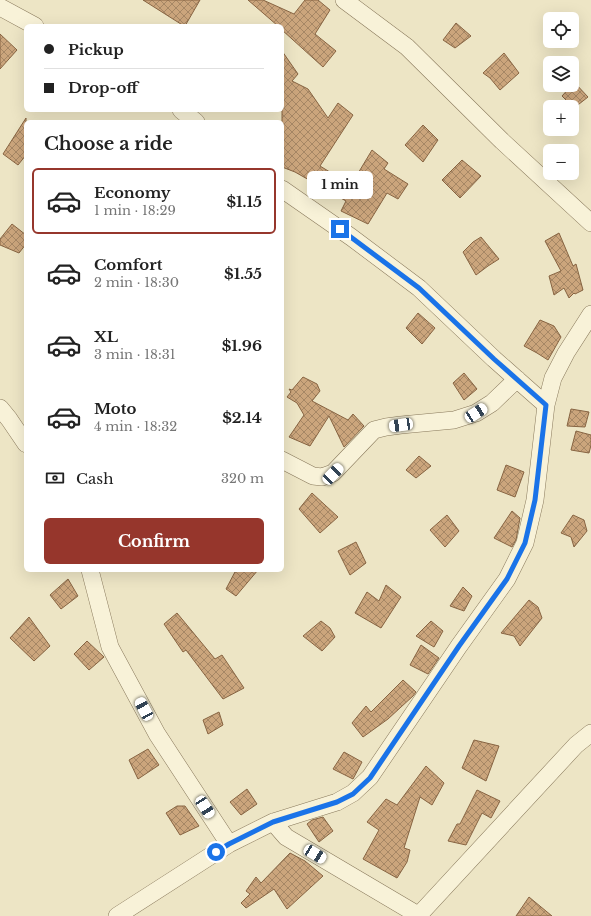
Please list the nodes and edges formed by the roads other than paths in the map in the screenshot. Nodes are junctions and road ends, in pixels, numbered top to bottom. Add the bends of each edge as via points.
1 (344, 0) edge
2 (0, 8) edge
3 (31, 24) edge
4 (184, 112) edge
5 (194, 120) edge
6 (284, 190) edge
7 (591, 223) edge
8 (591, 314) edge
9 (517, 379) junction
10 (546, 405) junction
11 (0, 408) edge
12 (24, 441) edge
13 (284, 461) edge
14 (91, 572) edge
15 (591, 733) edge
16 (273, 822) junction
17 (229, 844) junction
18 (117, 916) edge
19 (418, 916) edge

1 - 7 street via 407,47 502,141
2 - 3 street
4 - 5 street
6 - 9 street via 419,288
8 - 10 street via 553,378
9 - 10 street
9 - 13 street via 476,413 454,420 374,430 333,474 313,476
10 - 16 street via 535,500 525,543 507,579 370,778 353,794 337,802
11 - 12 street
14 - 17 street via 110,647 157,734
15 - 19 street via 576,745
16 - 17 street
16 - 19 street via 286,837
17 - 18 street

